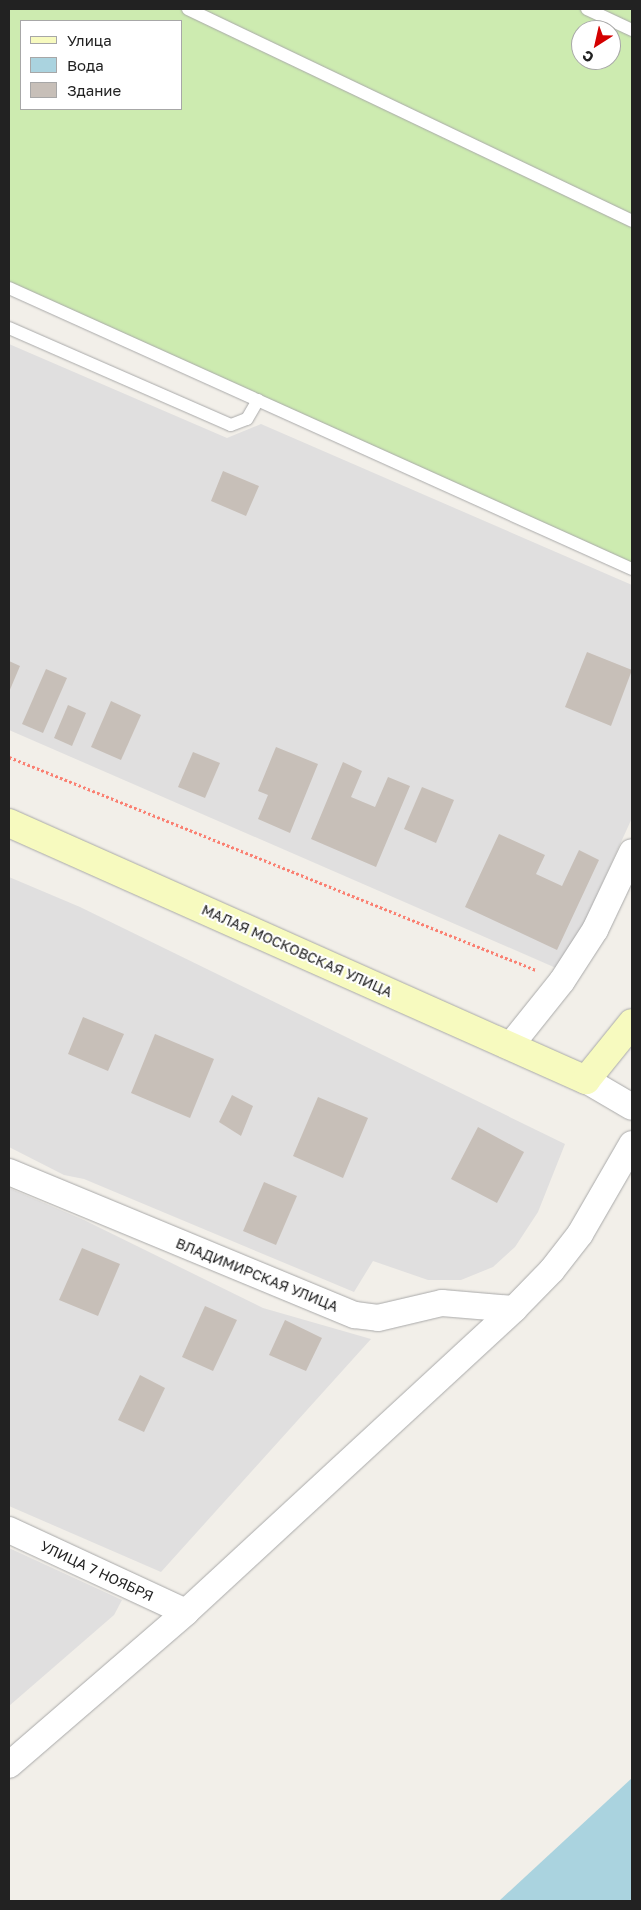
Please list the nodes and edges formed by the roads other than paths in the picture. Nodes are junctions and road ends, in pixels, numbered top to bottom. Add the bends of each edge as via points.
1 (188, 9) edge
2 (587, 9) edge
3 (632, 30) edge
4 (632, 221) edge
5 (9, 288) edge
6 (9, 328) edge
7 (258, 400) junction
8 (632, 569) edge
9 (9, 823) edge
10 (632, 852) edge
11 (632, 1023) edge
12 (510, 1046) junction
13 (586, 1080) junction
14 (632, 1106) edge
15 (632, 1144) edge
16 (9, 1172) edge
17 (514, 1309) junction
18 (9, 1530) edge
19 (186, 1612) junction
20 (9, 1765) edge

1 - 4 lane
2 - 3 lane
5 - 7 lane
6 - 7 lane via 231,425 247,419
7 - 8 lane
9 - 12 main road, МАЛАЯ МОСКОВСКАЯ УЛИЦА
10 - 12 street via 595,930 562,981
11 - 13 main road
12 - 13 main road, МАЛАЯ МОСКОВСКАЯ УЛИЦА
13 - 14 street
15 - 17 street via 580,1234 552,1270
16 - 17 street, ВЛАДИМИРСКАЯ УЛИЦА via 355,1315 378,1318 442,1302
17 - 19 street
18 - 19 street, УЛИЦА 7 НОЯБРЯ
19 - 20 street

